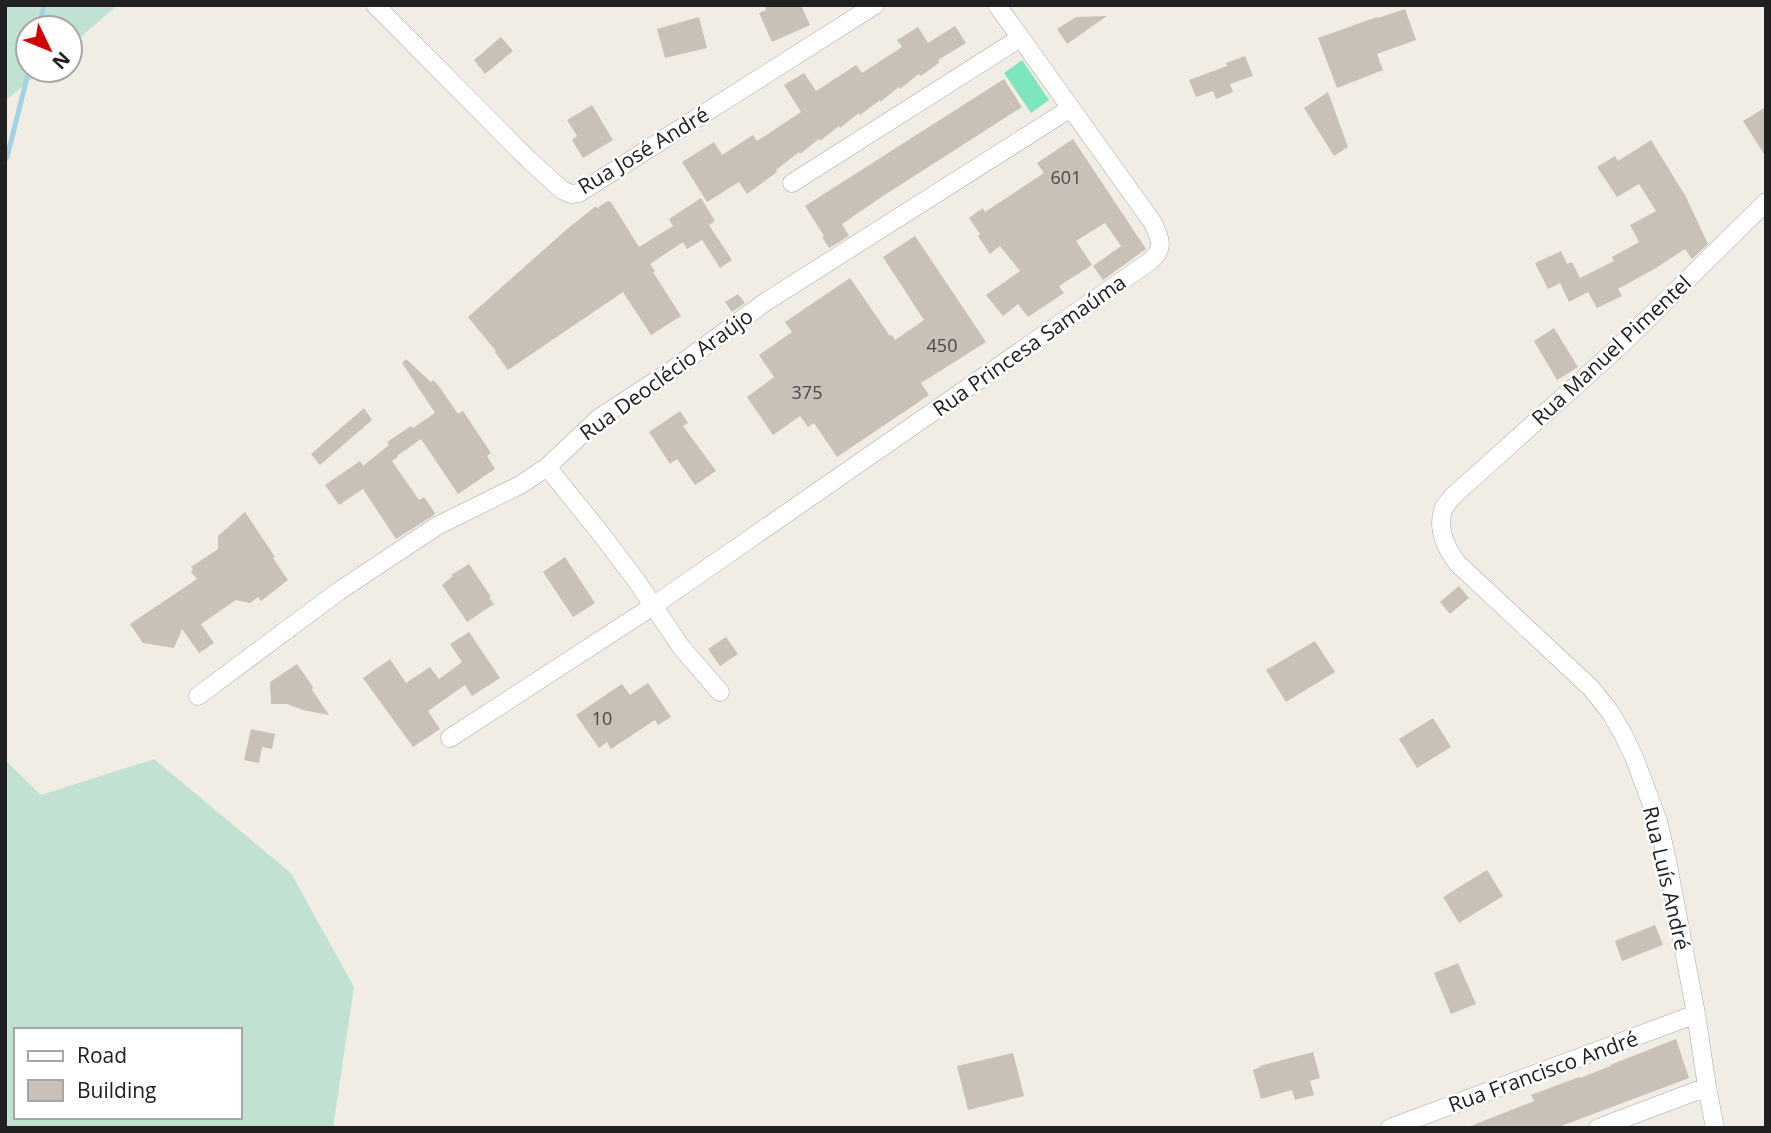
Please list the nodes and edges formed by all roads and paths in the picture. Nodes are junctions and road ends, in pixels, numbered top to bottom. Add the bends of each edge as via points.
1 (374, 5) edge
2 (875, 5) edge
3 (997, 5) edge
4 (1020, 38) junction
5 (1071, 108) junction
6 (792, 183) dead end
7 (1766, 202) edge
8 (547, 467) junction
9 (1453, 496) joint
10 (653, 606) junction
11 (719, 692) dead end
12 (198, 696) dead end
13 (450, 738) dead end
14 (1696, 1014) junction
15 (1707, 1087) junction
16 (1390, 1128) edge
17 (1598, 1128) edge
18 (1715, 1128) edge

1 - 2 street, Rua José André via 528,160 571,194
3 - 4 street, Rua Princesa Samaúma
4 - 5 street, Rua Princesa Samaúma
4 - 6 street
5 - 8 street, Rua Deoclécio Araújo via 764,303 599,418
5 - 10 street, Rua Princesa Samaúma via 1153,223 1160,246 1157,255
7 - 9 street, Rua Manuel Pimentel via 1622,344
8 - 10 street
8 - 12 street, Rua Deoclécio Araújo via 437,526
9 - 14 street, Rua Luís André via 1442,523 1447,550 1591,688 1634,757 1667,860
10 - 11 street
10 - 13 street
14 - 15 street, Rua Luís André
14 - 16 street, Rua Francisco André
15 - 17 street
15 - 18 street, Rua Luís André

